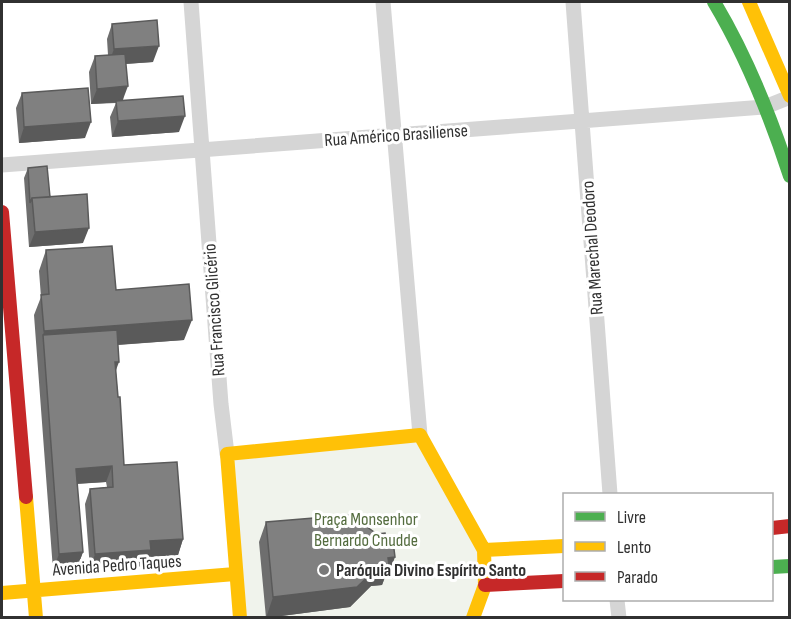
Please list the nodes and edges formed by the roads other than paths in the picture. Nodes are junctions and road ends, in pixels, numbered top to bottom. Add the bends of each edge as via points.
1 (191, 2) edge
2 (383, 2) edge
3 (573, 2) edge
4 (714, 2) edge
5 (749, 2) edge
6 (789, 97) edge
7 (765, 107) junction
8 (582, 121) junction
9 (394, 135) junction
10 (202, 150) junction
11 (2, 165) edge
12 (789, 176) edge
13 (2, 212) edge
14 (420, 435) junction
15 (227, 454) junction
16 (610, 493) edge
17 (789, 526) edge
18 (773, 528) edge
19 (563, 546) edge
20 (484, 550) junction
21 (789, 566) edge
22 (773, 567) edge
23 (235, 574) junction
24 (563, 581) edge
25 (485, 585) junction
26 (33, 589) junction
27 (2, 593) edge
28 (617, 601) edge
29 (36, 618) edge
30 (240, 618) edge
31 (473, 618) edge
32 (619, 618) edge

1 - 10 street, Rua Francisco Glicério
2 - 9 street
3 - 8 street, Rua Marechal Deodoro
4 - 7 main road via 731,29
5 - 6 main road
6 - 7 street, Rua Américo Brasiliense
7 - 8 street, Rua Américo Brasiliense
7 - 12 main road
8 - 9 street, Rua Américo Brasiliense
8 - 16 street, Rua Marechal Deodoro
9 - 10 street, Rua Américo Brasiliense
9 - 14 street
10 - 11 street, Rua Américo Brasiliense
10 - 15 street, Rua Francisco Glicério
13 - 26 main road
14 - 15 main road
14 - 20 main road
15 - 23 main road, Rua Francisco Glicério
17 - 18 main road
19 - 20 main road
20 - 25 main road
21 - 22 main road
23 - 26 main road, Avenida Pedro Taques
23 - 30 main road, Rua Francisco Glicério
24 - 25 main road
25 - 31 main road
26 - 27 main road, Avenida Pedro Taques
26 - 29 main road
28 - 32 street

